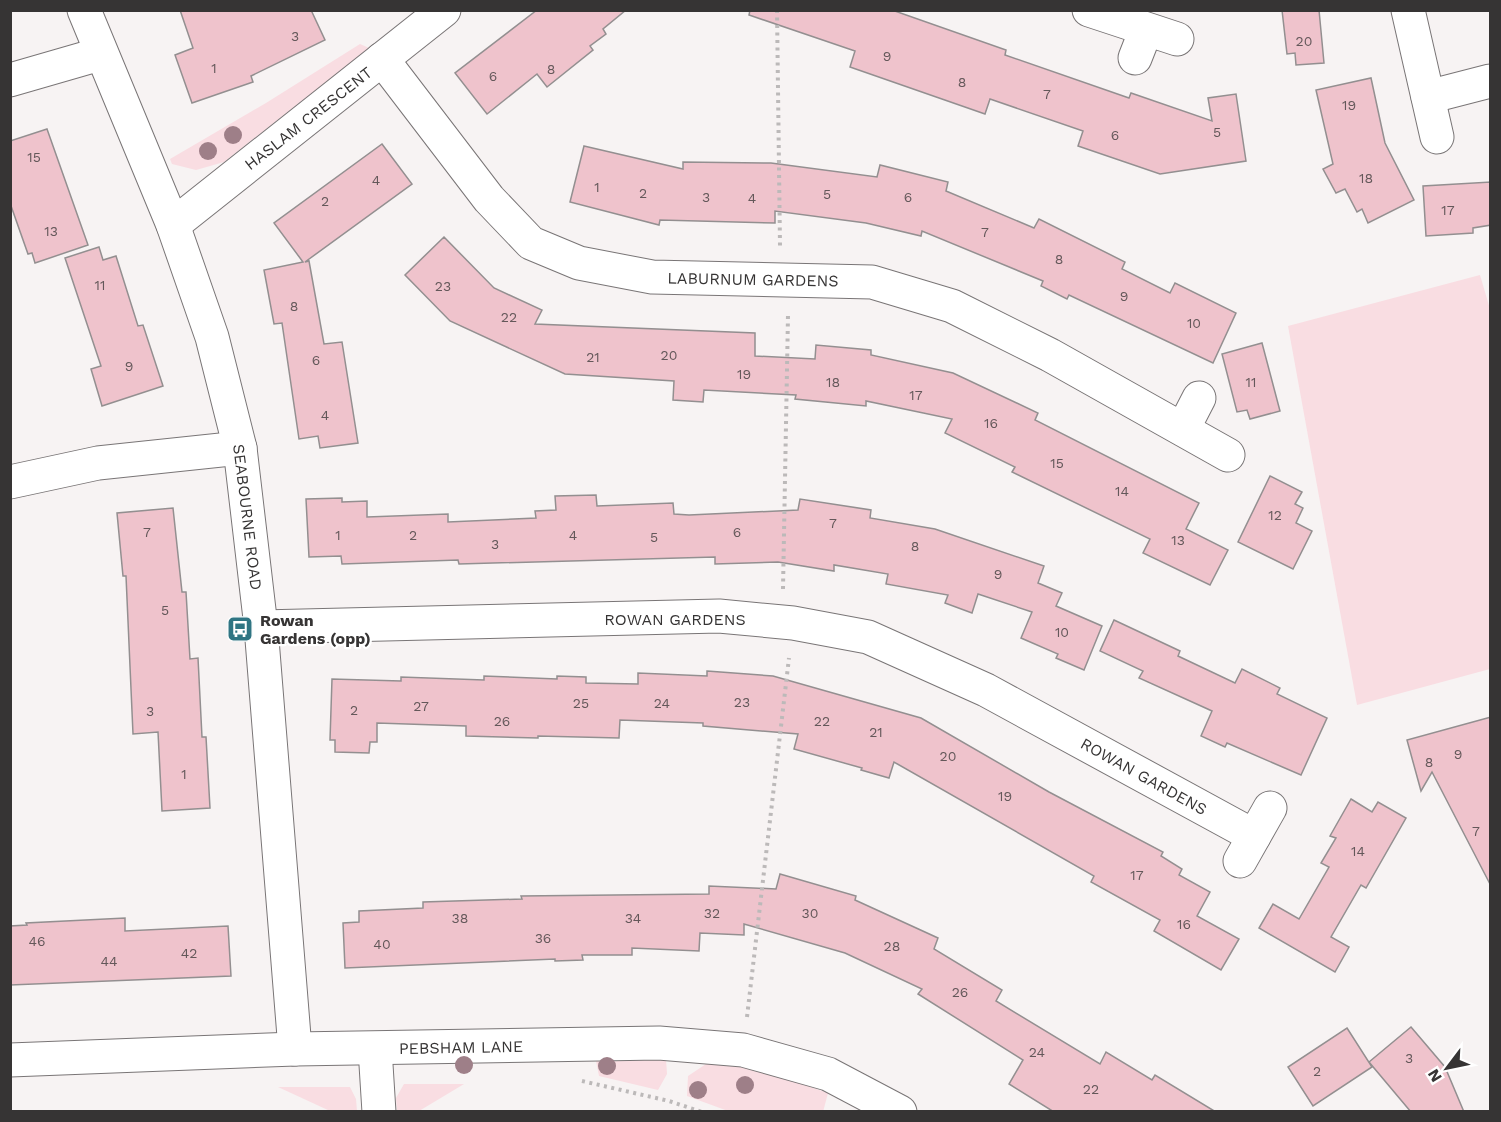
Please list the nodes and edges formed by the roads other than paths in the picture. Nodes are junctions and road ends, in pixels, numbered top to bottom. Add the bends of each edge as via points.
1 (84, 10) edge
2 (444, 10) edge
3 (1089, 10) edge
4 (1408, 10) edge
5 (1177, 39) dead end
6 (100, 54) junction
7 (382, 59) junction
8 (10, 80) edge
9 (1491, 81) edge
10 (1428, 97) junction
11 (1437, 137) dead end
12 (173, 225) junction
13 (1199, 398) dead end
14 (1183, 429) junction
15 (240, 448) junction
16 (1228, 455) dead end
17 (10, 482) edge
18 (261, 627) junction
19 (1270, 808) dead end
20 (295, 1049) junction
21 (375, 1049) junction
22 (10, 1060) edge
23 (379, 1112) edge
24 (900, 1112) edge

1 - 6 street, SEABOURNE ROAD
2 - 7 street, HASLAM CRESCENT
3 - 5 street via 1141,44
4 - 10 street
6 - 8 street
6 - 12 street, SEABOURNE ROAD
7 - 12 street, HASLAM CRESCENT
7 - 14 street, LABURNUM GARDENS via 489,200 531,243 579,263 652,277 872,282 952,306
9 - 10 street
10 - 11 street
12 - 15 street, SEABOURNE ROAD via 212,337
13 - 14 street
14 - 16 street, LABURNUM GARDENS
15 - 17 street via 98,463
15 - 18 street, SEABOURNE ROAD
18 - 19 street, ROWAN GARDENS via 719,616 793,623 868,637 986,690 1247,849
18 - 20 street, SEABOURNE ROAD
20 - 21 street, PEBSHAM LANE
20 - 22 street, PEBSHAM LANE
21 - 23 street
21 - 24 street, PEBSHAM LANE via 659,1042 743,1050 828,1074

